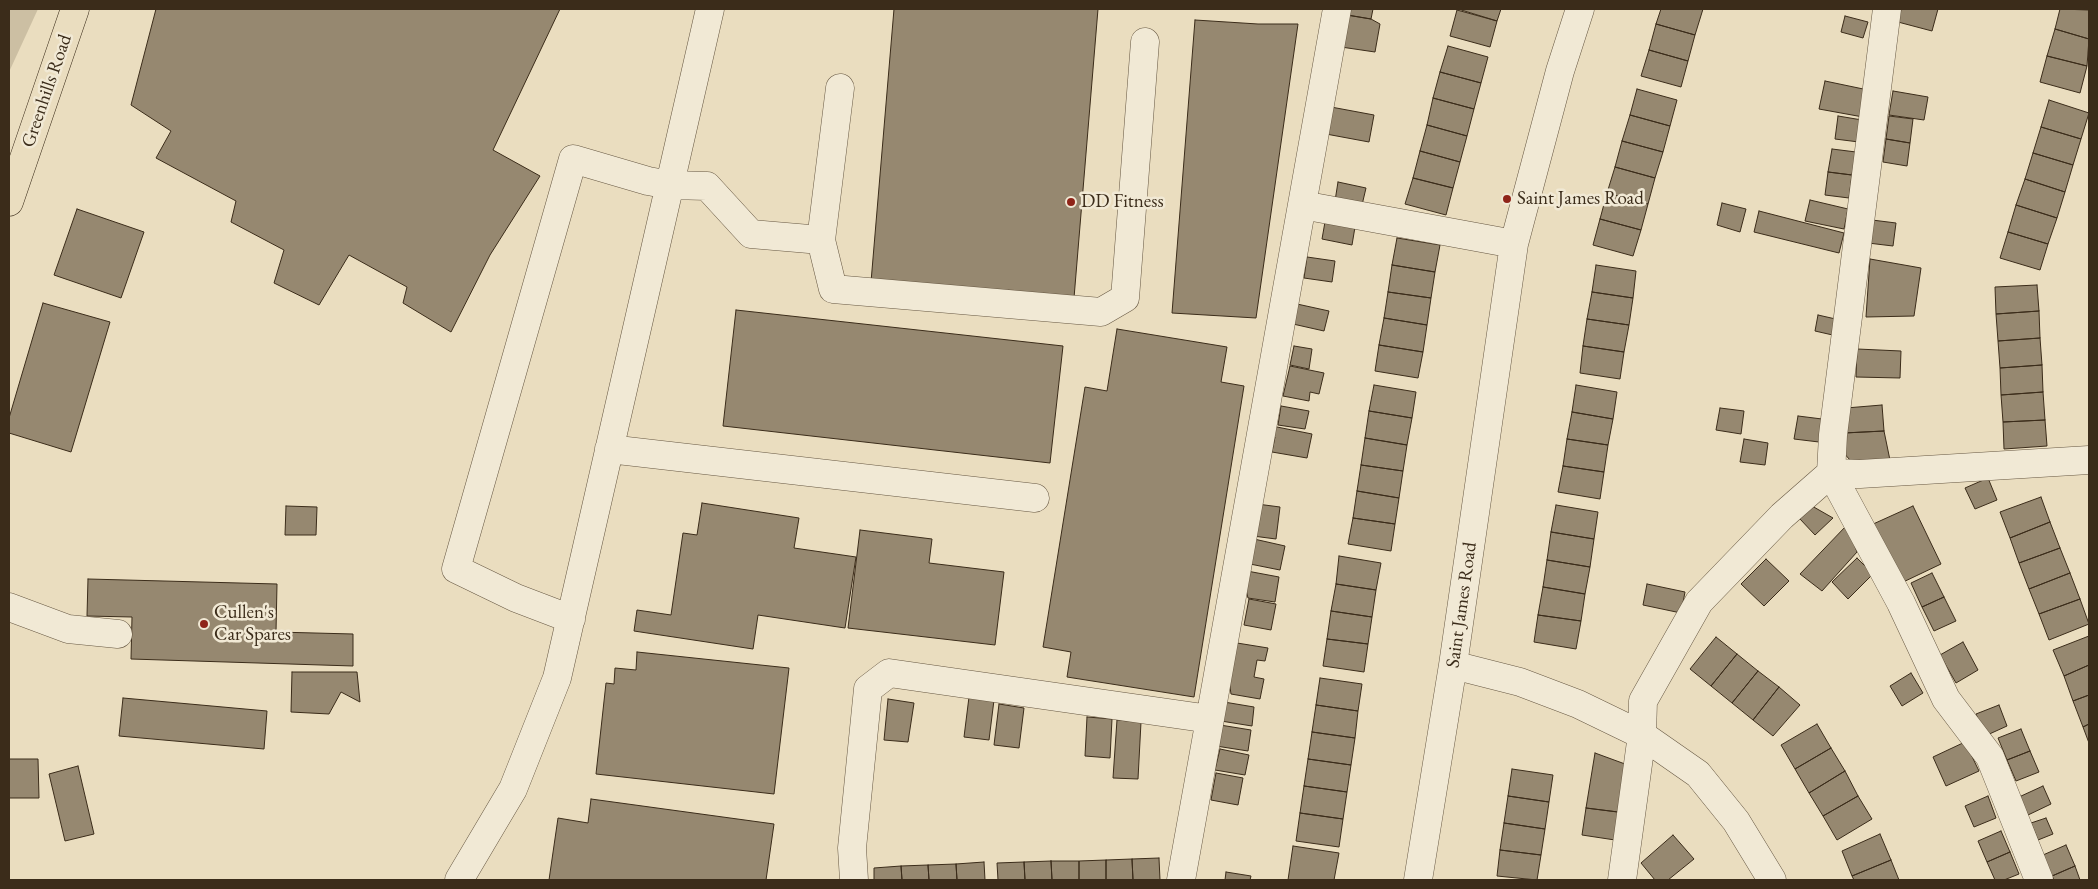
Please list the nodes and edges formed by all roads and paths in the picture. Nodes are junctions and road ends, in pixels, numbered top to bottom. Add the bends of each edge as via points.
1 (75, 9) edge
2 (710, 9) edge
3 (1337, 9) edge
4 (1580, 9) edge
5 (1887, 9) edge
6 (1145, 42) dead end
7 (840, 88) dead end
8 (670, 185) junction
9 (9, 202) edge
10 (1302, 205) junction
11 (821, 240) junction
12 (1514, 244) junction
13 (609, 449) junction
14 (2089, 460) edge
15 (1831, 473) junction
16 (1035, 498) dead end
17 (9, 607) edge
18 (571, 619) junction
19 (118, 634) dead end
20 (1453, 665) junction
21 (1210, 719) junction
22 (1642, 735) junction
23 (459, 880) edge
24 (854, 880) edge
25 (1181, 880) edge
26 (1418, 880) edge
27 (1622, 880) edge
28 (1772, 880) edge
29 (2039, 880) edge

1 - 9 main road, Greenhills Road
2 - 8 street
3 - 10 street
4 - 12 street, Saint James Road
5 - 15 street via 1833,435
6 - 11 street via 1125,298 1101,312 833,289
7 - 11 street
8 - 11 street via 707,186 751,234
8 - 13 street
8 - 18 street via 573,159 456,569 516,598
10 - 12 street
10 - 21 street
12 - 20 street, Saint James Road
13 - 16 street
13 - 18 street
14 - 15 street
15 - 22 street via 1782,516 1699,602 1643,701
15 - 29 street via 1901,603 1946,699 1990,757
17 - 19 street via 68,629
18 - 23 street via 557,678 513,789
20 - 22 street via 1520,682 1578,704
20 - 26 street, Saint James Road
21 - 24 street via 890,673 868,689 852,848
21 - 25 street
22 - 27 street
22 - 28 street via 1698,774 1736,821

